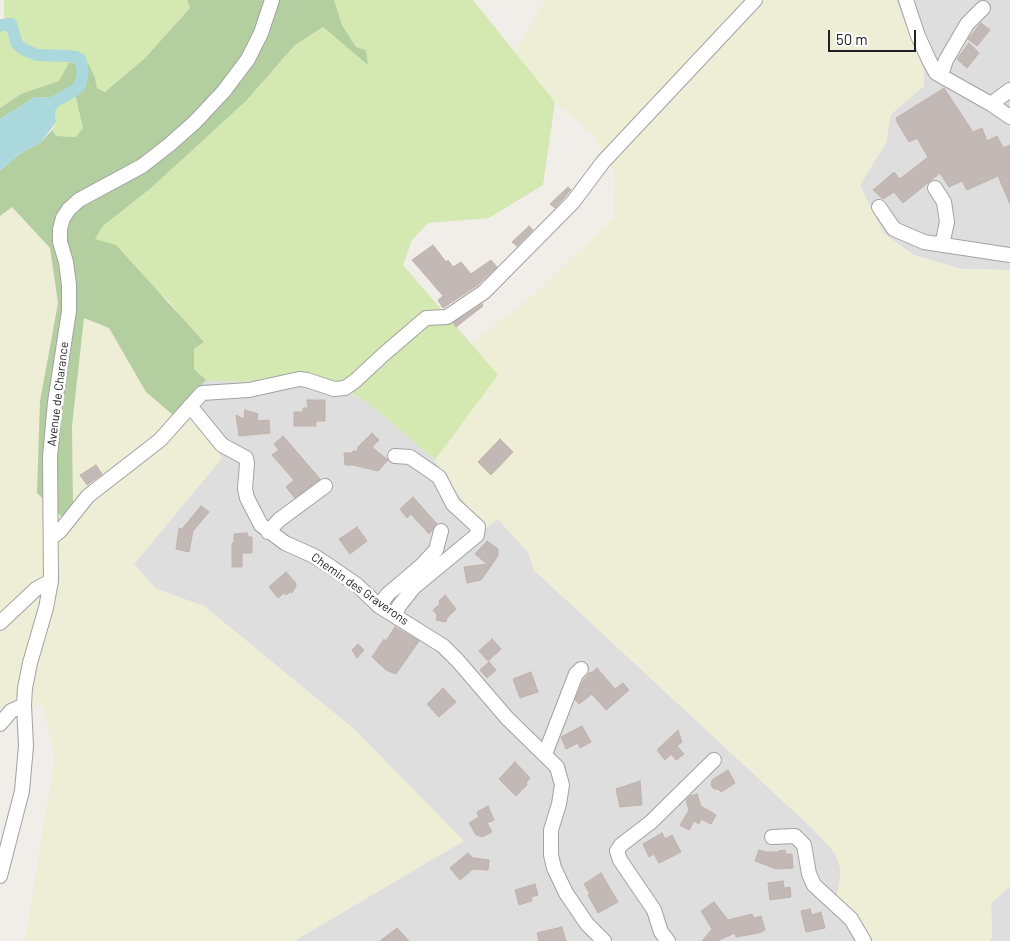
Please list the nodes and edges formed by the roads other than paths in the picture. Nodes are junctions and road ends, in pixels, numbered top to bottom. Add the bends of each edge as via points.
1 (272, 0) edge
2 (756, 0) edge
3 (906, 0) edge
4 (983, 8) dead end
5 (941, 75) junction
6 (1010, 90) edge
7 (991, 104) junction
8 (1010, 117) edge
9 (935, 188) dead end
10 (878, 207) dead end
11 (942, 245) junction
12 (1010, 255) edge
13 (190, 406) junction
14 (395, 456) dead end
15 (324, 486) dead end
16 (441, 531) dead end
17 (268, 532) junction
18 (50, 538) junction
19 (51, 581) junction
20 (379, 606) junction
21 (395, 616) junction
22 (0, 623) edge
23 (581, 669) dead end
24 (24, 705) junction
25 (0, 724) edge
26 (545, 754) junction
27 (714, 760) dead end
28 (772, 837) dead end
29 (0, 876) edge
30 (604, 941) edge
31 (668, 941) edge
32 (864, 941) edge

1 - 18 street, Avenue de Charance via 248,59 195,122 142,166 79,200 63,218 60,242 67,270 69,311 50,457
2 - 13 street via 602,162 573,202 484,292 447,317 426,318 345,388 334,389 299,379 249,390 202,394
3 - 5 street via 929,60 936,73
4 - 5 street via 967,24
5 - 7 street
6 - 7 street
7 - 8 street
9 - 11 street via 944,202 947,222
10 - 11 street via 894,229 924,242
11 - 12 street
13 - 17 street, Chemin des Graverons via 222,444 246,458 244,481 247,498
13 - 18 street via 160,440 88,496 60,531
14 - 21 street via 410,457 438,477 454,504 478,527 477,535 414,587
15 - 17 street
16 - 20 street via 436,550
17 - 20 street, Chemin des Graverons via 314,556 357,585
18 - 19 street, Avenue de Charance
19 - 22 street via 36,589
19 - 24 street, Avenue de Charance via 30,663
20 - 21 street, Chemin des Graverons
21 - 26 street, Chemin des Graverons via 443,646 507,718
23 - 26 street via 576,674
24 - 25 street via 11,711
24 - 29 street, Avenue de Charance via 25,770
26 - 30 street, Chemin des Graverons via 557,767 562,785 551,830 554,868 587,924
27 - 31 street via 617,851 654,910
28 - 32 street via 795,836 804,845 814,884 851,919

